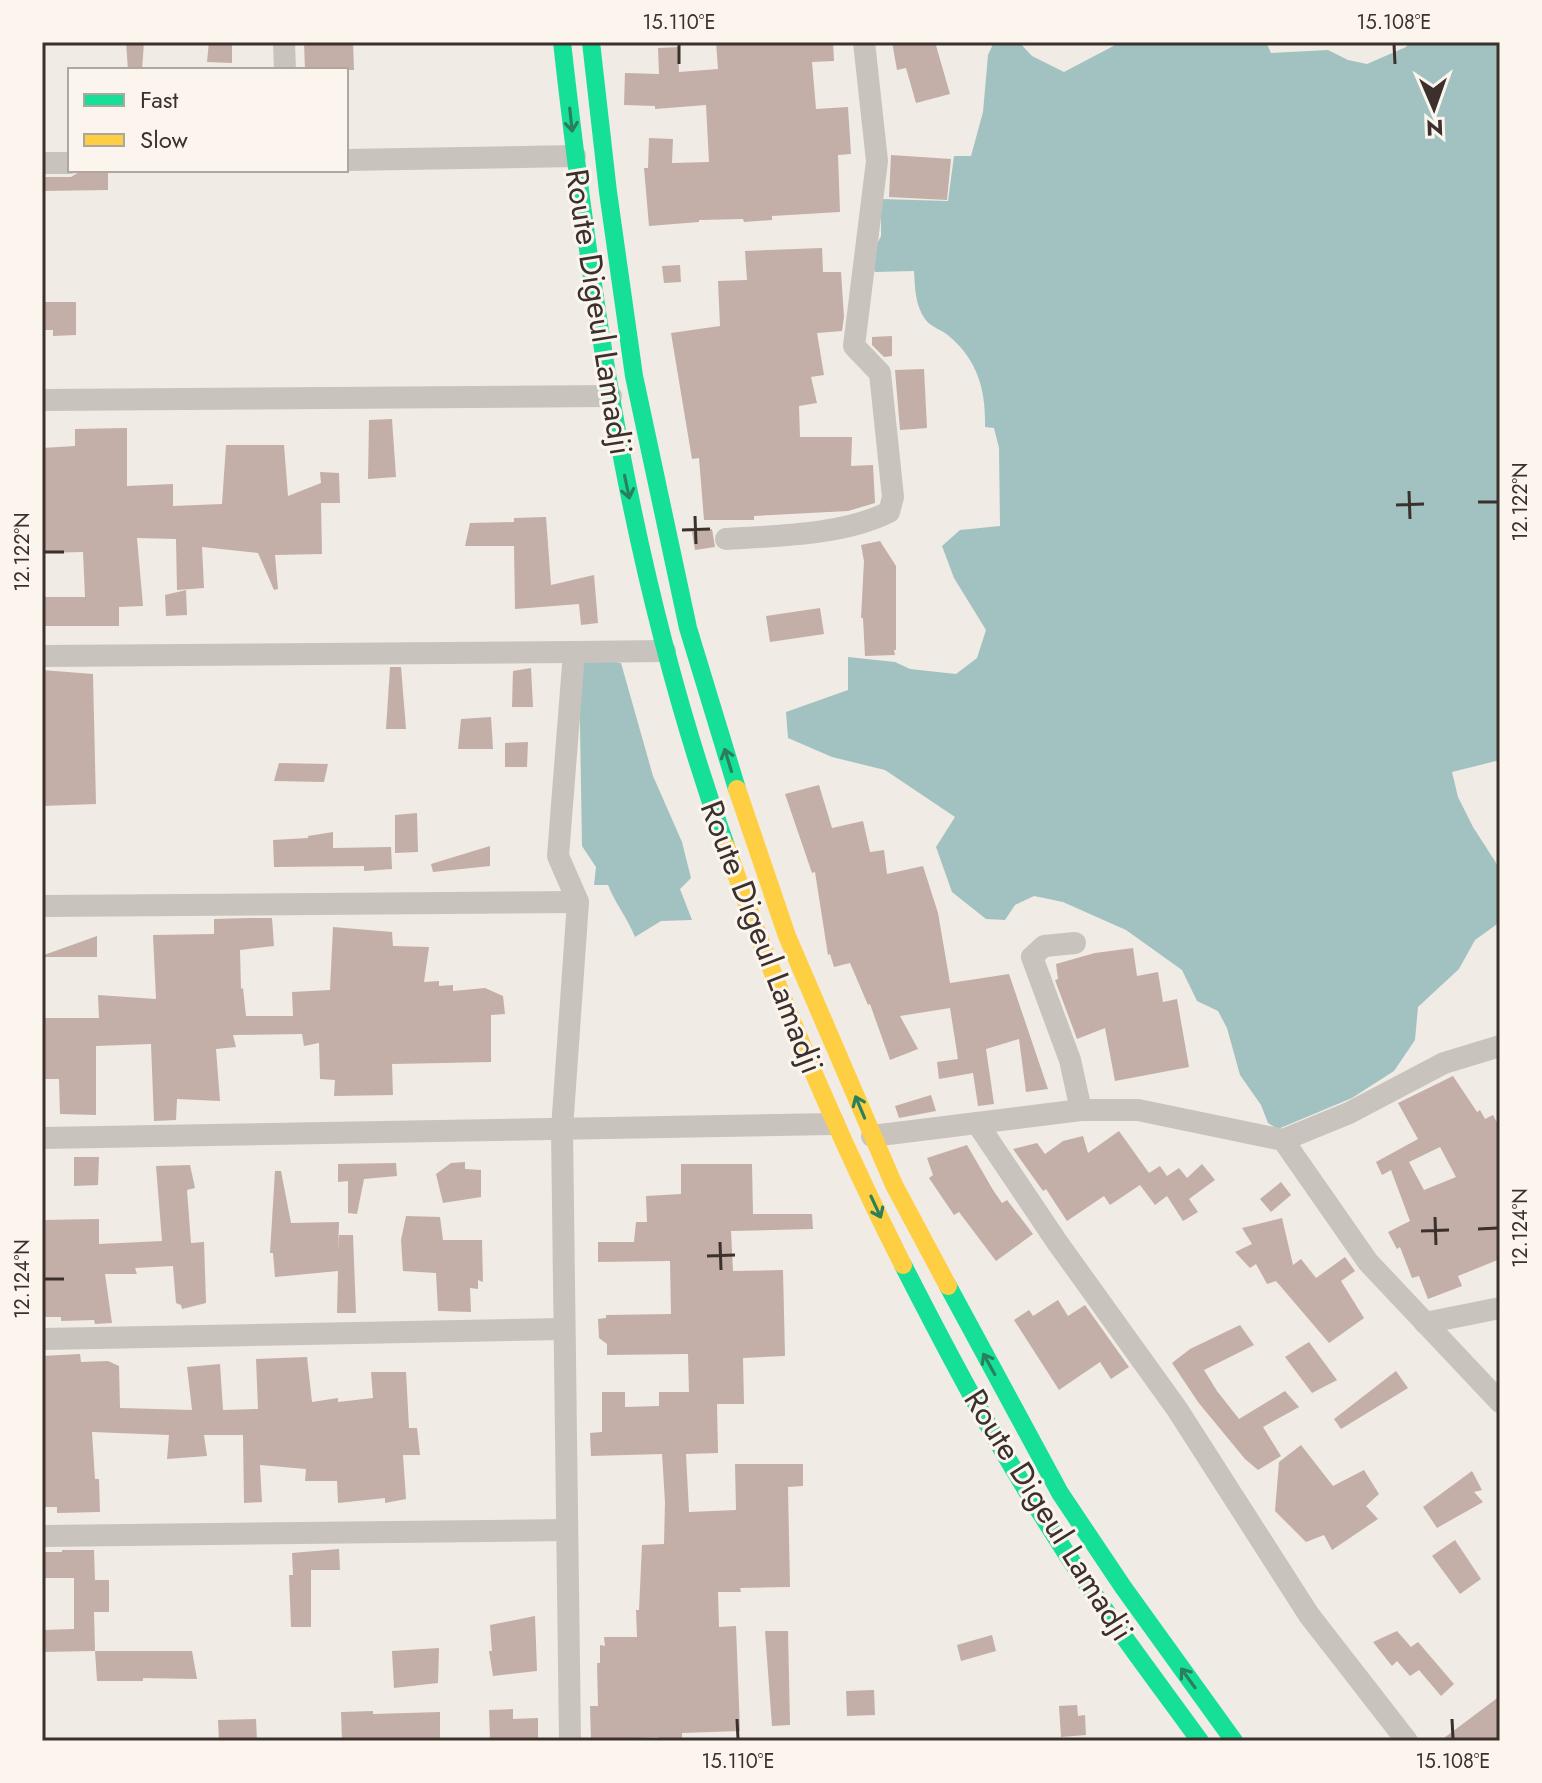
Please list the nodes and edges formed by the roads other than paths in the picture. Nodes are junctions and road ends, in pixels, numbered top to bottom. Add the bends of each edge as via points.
1 (284, 42) edge
2 (562, 42) edge
3 (591, 42) edge
4 (864, 42) edge
5 (285, 68) edge
6 (575, 156) junction
7 (348, 160) edge
8 (42, 163) edge
9 (68, 163) edge
10 (611, 396) junction
11 (42, 400) edge
12 (726, 539) dead end
13 (665, 651) junction
14 (574, 652) junction
15 (42, 656) edge
16 (578, 902) junction
17 (42, 906) edge
18 (1075, 943) dead end
19 (1500, 1046) edge
20 (1081, 1110) junction
21 (977, 1123) junction
22 (834, 1124) junction
23 (562, 1129) junction
24 (872, 1136) junction
25 (42, 1138) edge
26 (1283, 1140) junction
27 (1500, 1308) edge
28 (1425, 1323) junction
29 (564, 1329) junction
30 (42, 1339) edge
31 (1500, 1402) edge
32 (567, 1530) junction
33 (42, 1536) edge
34 (570, 1741) edge
35 (1200, 1741) edge
36 (1234, 1741) edge
37 (1407, 1741) edge

1 - 5 street
2 -> 6 main road, Route Digeul Lamadji
24 -> 3 main road via 787,936 688,628 634,376
4 - 12 street via 877,161 854,346 880,373 893,497 889,512 801,535
6 - 7 street
6 - 10 main road, Route Digeul Lamadji
8 - 9 street
10 - 11 street
10 -> 13 main road, Route Digeul Lamadji
13 - 14 street
13 - 22 main road, Route Digeul Lamadji via 719,831
14 - 15 street
14 - 16 street via 558,856
16 - 17 street
16 - 23 street
18 - 20 street via 1044,946 1032,957 1070,1060
19 - 26 street via 1444,1063 1349,1113
20 - 21 street
20 - 26 street via 1138,1110
21 - 24 street
21 - 37 street via 1177,1409 1309,1615
22 - 23 street
22 -> 35 main road, Route Digeul Lamadji via 921,1303 1032,1499
23 - 25 street
23 - 29 street
36 -> 24 main road via 1060,1493 947,1288
26 - 28 street via 1368,1262
27 - 28 street
28 - 31 street
29 - 30 street
29 - 32 street
32 - 33 street
32 - 34 street

